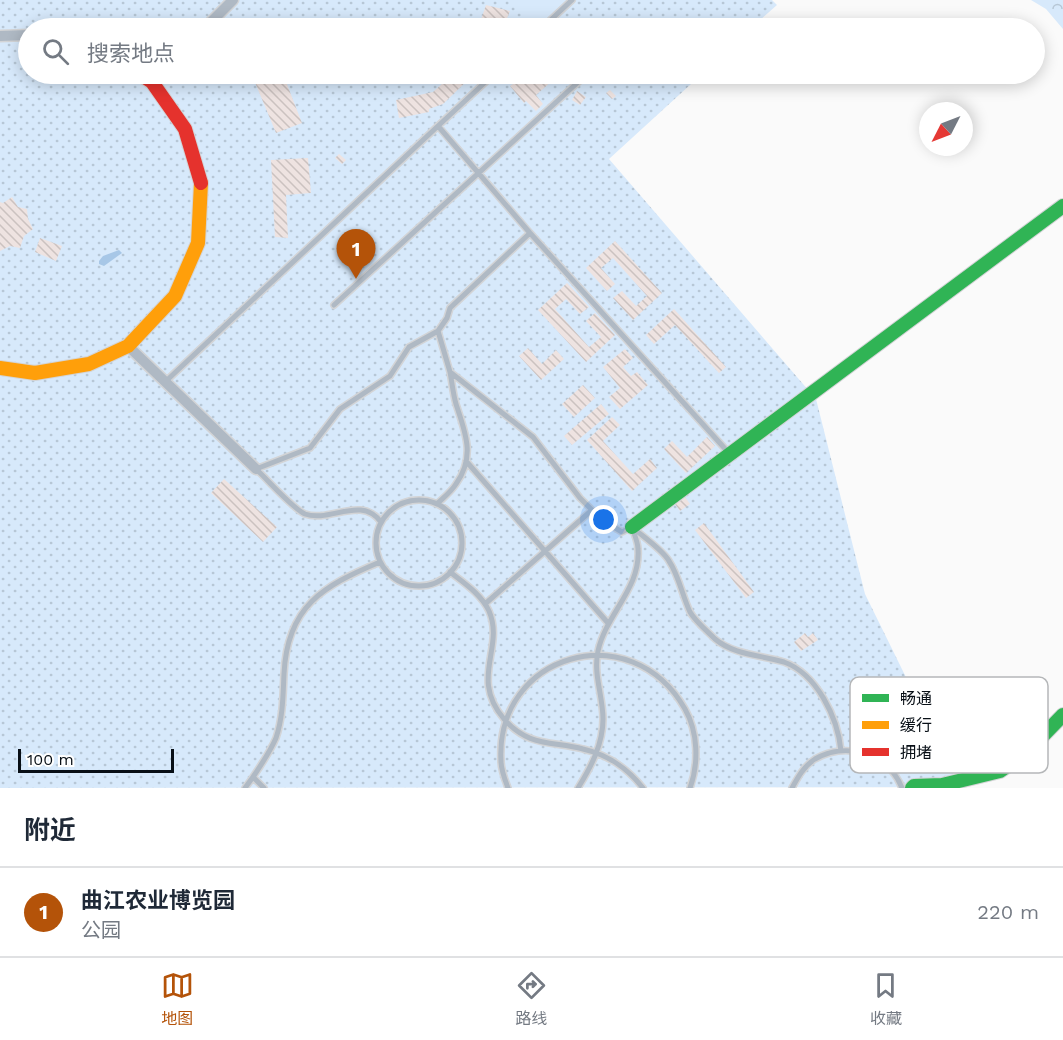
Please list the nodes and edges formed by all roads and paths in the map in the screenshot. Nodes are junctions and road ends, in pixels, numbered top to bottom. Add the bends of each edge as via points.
1 (233, 0) edge
2 (573, 0) edge
3 (215, 18) edge
4 (553, 18) edge
5 (18, 35) edge
6 (0, 36) edge
7 (159, 84) edge
8 (483, 84) edge
9 (576, 84) edge
10 (438, 126) junction
11 (478, 173) junction
12 (1063, 206) edge
13 (530, 233) junction
14 (334, 305) dead end
15 (438, 331) junction
16 (128, 346) junction
17 (0, 368) edge
18 (450, 372) junction
19 (165, 382) junction
20 (729, 453) junction
21 (466, 461) junction
22 (256, 469) junction
23 (436, 504) junction
24 (592, 510) junction
25 (381, 522) junction
26 (632, 527) junction
27 (545, 552) junction
28 (380, 562) junction
29 (450, 572) junction
30 (485, 604) junction
31 (608, 623) junction
32 (597, 655) junction
33 (1063, 715) edge
34 (506, 722) junction
35 (1048, 728) edge
36 (850, 750) edge
37 (841, 751) junction
38 (596, 753) junction
39 (893, 773) edge
40 (997, 773) edge
41 (254, 777) junction
42 (245, 788) edge
43 (264, 788) edge
44 (508, 788) edge
45 (578, 788) edge
46 (643, 788) edge
47 (690, 788) edge
48 (792, 788) edge
49 (902, 788) edge
50 (912, 788) edge

1 - 3 street
2 - 4 lane
5 - 6 street
7 - 16 street via 185,129 201,185 198,243 175,296
8 - 10 lane
9 - 11 lane
10 - 11 lane
10 - 19 lane
11 - 13 lane
11 - 14 lane
12 - 20 street
13 - 15 lane via 450,308
13 - 20 lane
15 - 18 lane
15 - 22 lane via 409,347 390,376 340,409 310,448
16 - 17 street via 89,364 35,373
16 - 19 street
18 - 21 lane via 455,402 465,427
18 - 24 lane via 533,437
19 - 22 street
20 - 26 street
21 - 23 lane via 457,484
21 - 27 lane
22 - 25 lane via 302,513 312,516 355,509
23 - 25 lane via 416,500 401,503
23 - 29 lane via 454,518 460,531 462,546
24 - 26 lane via 622,532
24 - 27 lane
25 - 28 lane via 376,542
26 - 31 lane via 638,547 636,573
26 - 37 lane via 669,559 691,614 715,639 726,646 785,663 810,680 835,724
27 - 30 lane
27 - 31 lane
28 - 29 lane via 394,577 412,585 439,581
28 - 41 lane via 325,589 294,626 287,647 282,714 276,738
29 - 30 lane
30 - 34 lane via 493,624 488,685
31 - 32 lane
32 - 34 lane via 560,662 534,678 514,702
32 - 38 lane via 603,719
32 - 47 lane via 622,657 651,670 674,690 691,720 697,753
33 - 35 street
34 - 38 lane via 534,741
34 - 44 lane via 501,763
36 - 37 lane
37 - 48 lane via 813,760 799,773
38 - 45 lane
38 - 46 lane via 620,764
39 - 49 lane
40 - 50 street via 937,787
41 - 42 lane
41 - 43 lane

